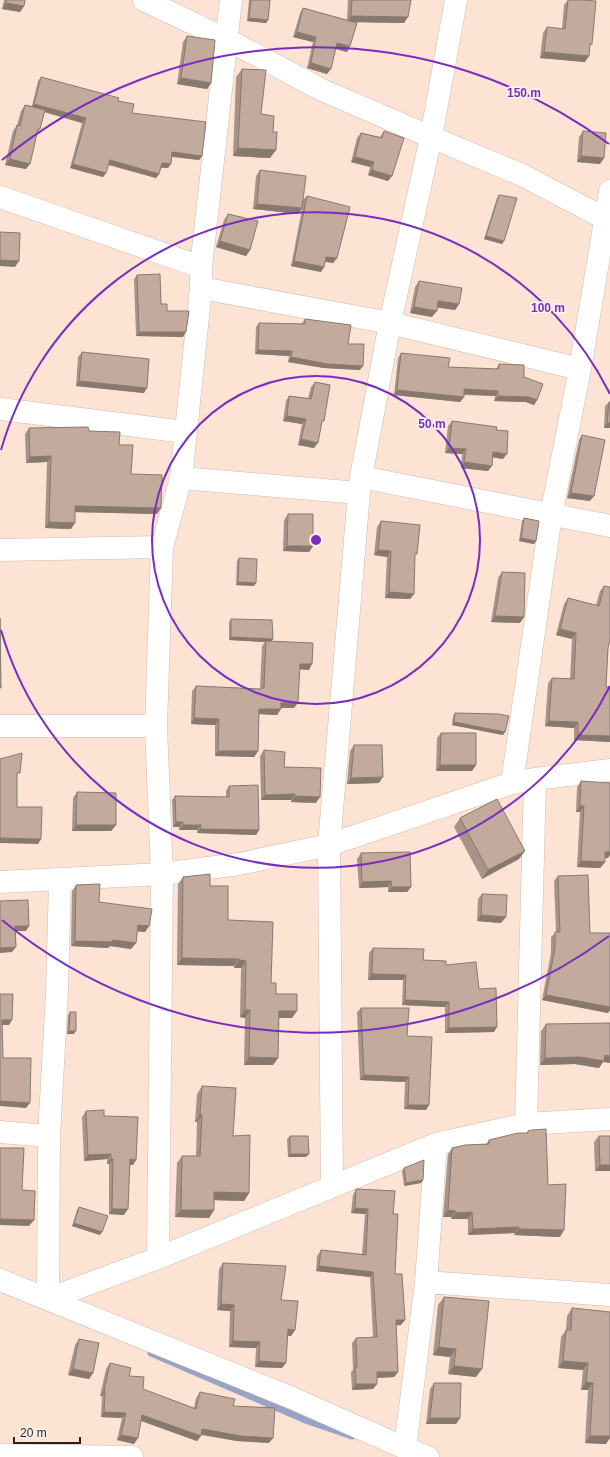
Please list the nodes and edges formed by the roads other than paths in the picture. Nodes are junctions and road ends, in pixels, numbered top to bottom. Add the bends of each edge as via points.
1 (144, 0) edge
2 (231, 0) edge
3 (456, 0) edge
4 (228, 40) junction
5 (431, 138) junction
6 (610, 191) edge
7 (0, 198) edge
8 (608, 222) edge
9 (201, 277) junction
10 (390, 323) junction
11 (580, 369) junction
12 (0, 409) edge
13 (185, 432) junction
14 (181, 478) junction
15 (360, 485) junction
16 (551, 516) junction
17 (610, 526) edge
18 (162, 548) junction
19 (0, 550) edge
20 (0, 726) edge
21 (156, 726) junction
22 (610, 770) edge
23 (535, 779) junction
24 (512, 783) junction
25 (329, 845) junction
26 (162, 874) junction
27 (60, 880) junction
28 (0, 882) edge
29 (610, 1118) edge
30 (526, 1124) junction
31 (0, 1132) edge
32 (50, 1136) junction
33 (436, 1144) junction
34 (332, 1186) junction
35 (158, 1258) junction
36 (0, 1280) edge
37 (426, 1282) junction
38 (610, 1295) edge
39 (48, 1299) junction
40 (405, 1448) junction
41 (0, 1455) edge
42 (132, 1457) edge
43 (428, 1457) edge

1 - 4 street
2 - 4 street
3 - 5 street
4 - 5 street via 322,90
4 - 9 street
5 - 8 street via 522,175
5 - 10 street
6 - 8 street
7 - 9 street
8 - 11 street
9 - 10 street
9 - 13 street
10 - 11 street
10 - 15 street
11 - 16 street
12 - 13 street
13 - 14 street
14 - 15 street
14 - 18 street
15 - 16 street
15 - 25 street
16 - 17 street
16 - 24 street
18 - 19 street
18 - 21 street
20 - 21 street
21 - 26 street
22 - 23 street
23 - 24 street
23 - 30 street
24 - 25 street
25 - 26 street via 239,864
25 - 34 street
26 - 27 street
26 - 35 street
27 - 28 street
27 - 32 street
29 - 30 street
30 - 33 street
31 - 32 street
32 - 39 street
33 - 34 street
33 - 37 street
34 - 35 street
35 - 39 street
36 - 39 street
37 - 38 street
37 - 40 street
39 - 40 street via 292,1398
40 - 43 street
41 - 42 street

